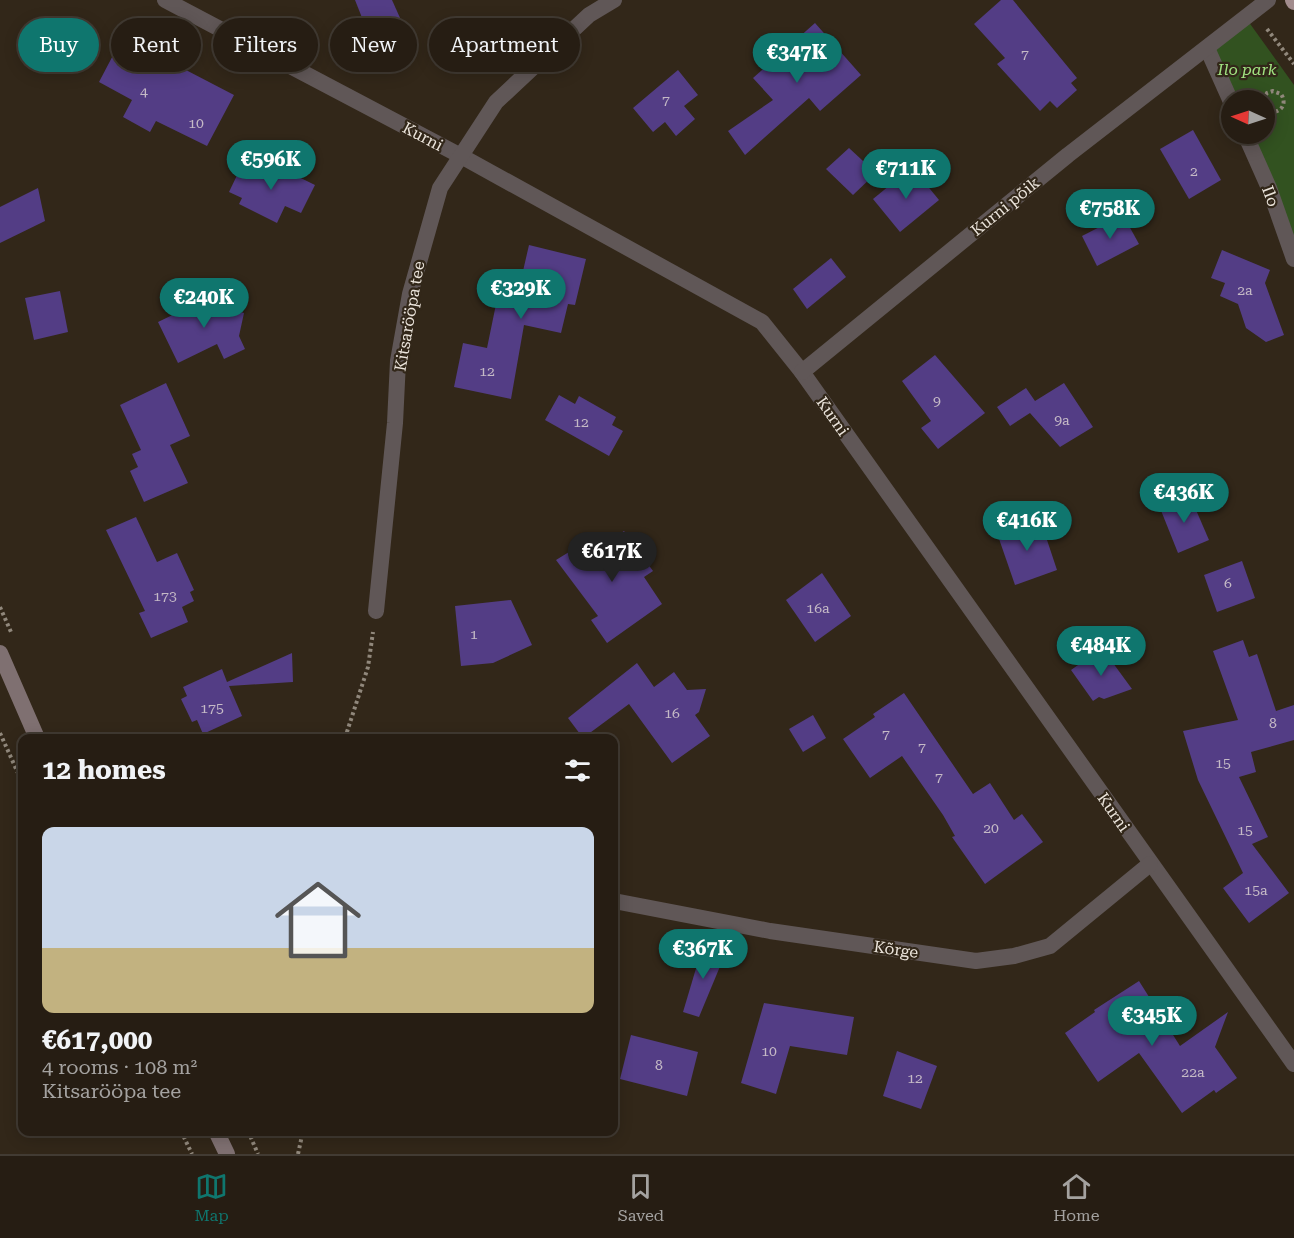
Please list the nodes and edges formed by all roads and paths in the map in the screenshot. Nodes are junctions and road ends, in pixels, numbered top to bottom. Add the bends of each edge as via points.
1 (165, 0) edge
2 (614, 0) edge
3 (1268, 0) edge
4 (1254, 12) junction
5 (1207, 48) junction
6 (1294, 64) edge
7 (1226, 90) edge
8 (1275, 91) edge
9 (1275, 112) edge
10 (1249, 144) edge
11 (460, 156) junction
12 (1294, 259) edge
13 (802, 372) junction
14 (376, 611) joint
15 (0, 653) edge
16 (0, 733) edge
17 (36, 734) edge
18 (346, 734) edge
19 (18, 773) edge
20 (1150, 864) junction
21 (618, 902) edge
22 (1294, 1064) edge
23 (183, 1136) edge
24 (218, 1136) edge
25 (250, 1136) edge
26 (302, 1136) edge
27 (192, 1154) edge
28 (227, 1154) edge
29 (258, 1154) edge
30 (298, 1154) edge

1 - 11 street, Kurni
2 - 11 street, Kitsarööpa tee via 589,15 496,102
3 - 4 street, Kurni põik
4 - 5 street, Kurni põik
4 - 6 path
5 - 7 street
5 - 13 street, Kurni põik via 1068,155
8 - 9 path via 1283,97 1284,104
10 - 12 street, Ilo
11 - 13 street, Kurni via 762,322
11 - 14 street, Kitsarööpa tee via 440,188 410,294 398,361
13 - 20 street, Kurni
14 - 18 path via 368,667
15 - 17 main road
16 - 19 path
20 - 21 street, Kõrge via 1050,946 976,961 770,931
20 - 22 street, Kurni
23 - 27 path
24 - 28 main road
25 - 29 path
26 - 30 path

